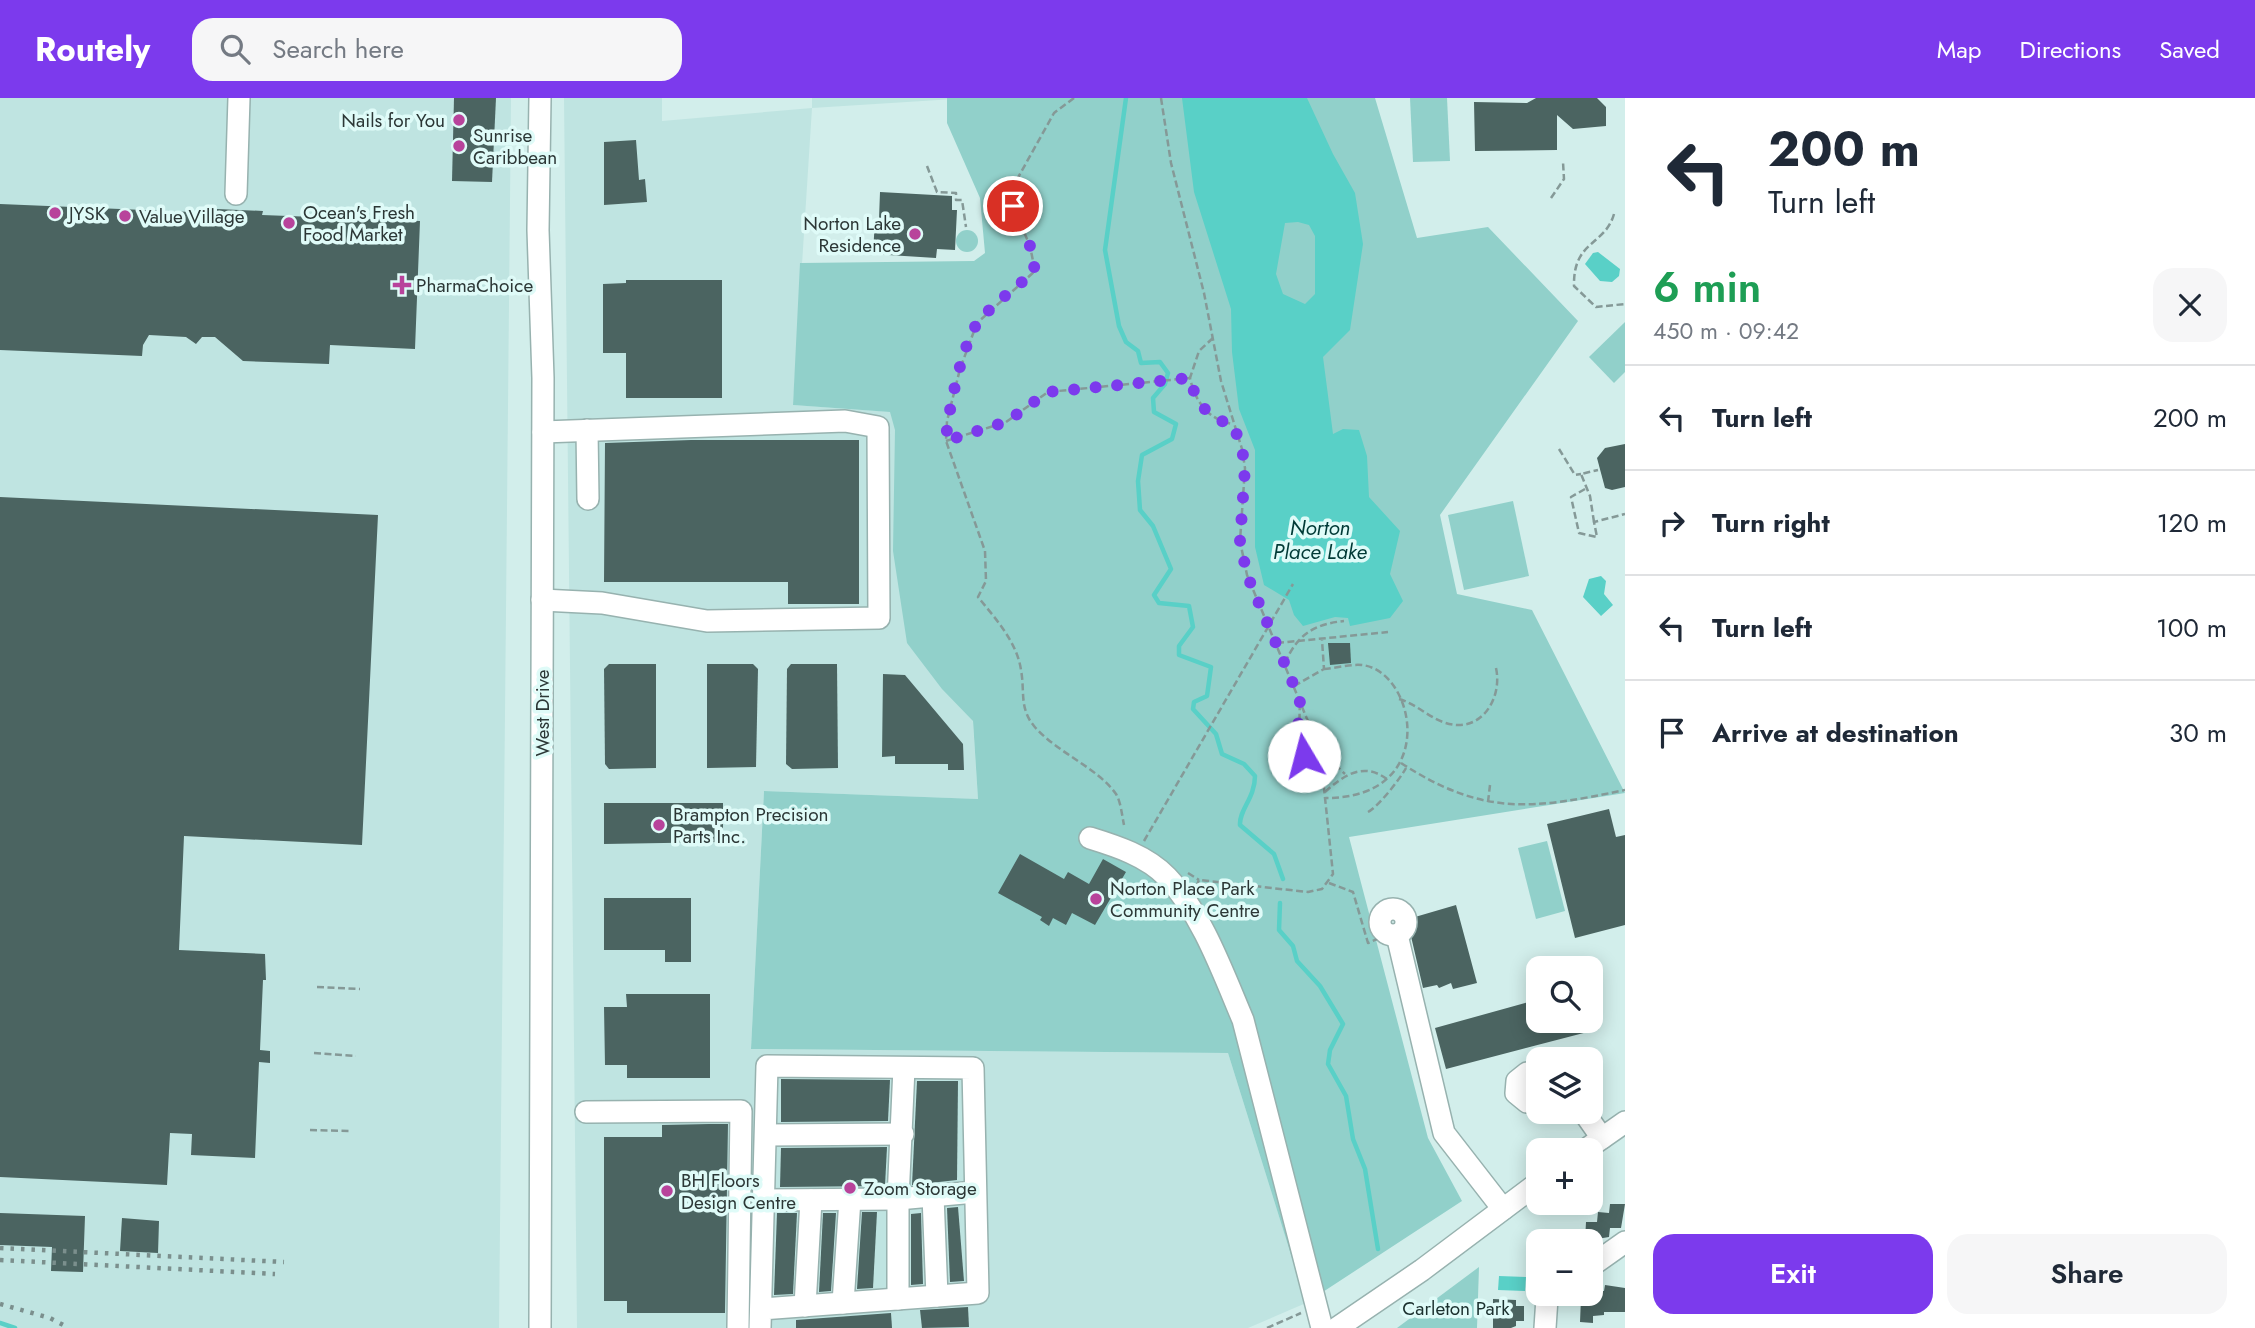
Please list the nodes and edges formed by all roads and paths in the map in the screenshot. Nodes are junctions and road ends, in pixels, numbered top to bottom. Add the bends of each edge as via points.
1 (239, 98) edge
2 (540, 98) edge
3 (1074, 98) edge
4 (1161, 98) edge
5 (1563, 162) dead end
6 (927, 166) dead end
7 (236, 194) dead end
8 (1551, 198) dead end
9 (1614, 214) dead end
10 (966, 227) dead end
11 (1625, 304) edge
12 (1213, 338) junction
13 (1190, 378) junction
14 (1233, 424) junction
15 (587, 430) junction
16 (543, 432) junction
17 (946, 441) junction
18 (1559, 449) dead end
19 (1598, 470) dead end
20 (1581, 474) junction
21 (1585, 489) junction
22 (587, 499) dead end
23 (1625, 514) edge
24 (1594, 522) junction
25 (1293, 584) dead end
26 (542, 600) junction
27 (1344, 621) dead end
28 (1269, 625) junction
29 (1388, 632) dead end
30 (1322, 638) junction
31 (1298, 641) junction
32 (1277, 643) junction
33 (1285, 663) junction
34 (1496, 668) dead end
35 (1324, 669) junction
36 (1294, 686) junction
37 (1399, 699) junction
38 (1300, 700) junction
39 (1320, 750) junction
40 (1401, 764) junction
41 (1407, 767) junction
42 (1345, 774) junction
43 (1388, 780) junction
44 (1490, 785) dead end
45 (1625, 790) edge
46 (1325, 791) junction
47 (1325, 798) junction
48 (1488, 802) junction
49 (1368, 812) dead end
50 (1124, 825) dead end
51 (1090, 838) dead end
52 (1145, 840) dead end
53 (1329, 883) junction
54 (1195, 890) dead end
55 (1392, 934) joint
56 (317, 987) dead end
57 (360, 989) dead end
58 (314, 1053) dead end
59 (356, 1056) dead end
60 (904, 1068) junction
61 (1526, 1074) edge
62 (1526, 1101) edge
63 (586, 1112) dead end
64 (1625, 1122) edge
65 (310, 1130) dead end
66 (352, 1131) dead end
67 (903, 1134) junction
68 (766, 1135) junction
69 (1602, 1138) edge
70 (975, 1192) junction
71 (1526, 1192) edge
72 (933, 1196) junction
73 (850, 1199) junction
74 (898, 1199) junction
75 (764, 1200) junction
76 (811, 1200) junction
77 (1503, 1209) junction
78 (1625, 1242) edge
79 (1603, 1258) edge
80 (1625, 1262) edge
81 (1603, 1263) edge
82 (937, 1296) junction
83 (898, 1299) junction
84 (843, 1303) junction
85 (805, 1306) junction
86 (1315, 1306) junction
87 (1546, 1306) edge
88 (761, 1319) edge
89 (541, 1328) edge
90 (738, 1328) edge
91 (1266, 1328) edge
92 (1322, 1328) edge
93 (1337, 1328) edge
94 (1545, 1328) edge

1 - 7 street
2 - 16 street, West Drive
3 - 17 path via 1054,113 1016,183 1013,206 1035,271 977,323 960,369
4 - 12 path via 1171,163
5 - 8 path via 1564,179
6 - 10 path via 937,192 956,193 956,200 962,200
9 - 11 path via 1579,255 1574,286 1597,307
12 - 13 path via 1199,351
12 - 14 path
13 - 14 path via 1200,405 1211,416
13 - 17 path via 1048,392 1006,422
14 - 28 path via 1245,468 1240,541 1247,575
15 - 16 street
15 - 22 street
15 - 26 street via 845,421 878,428 880,618 707,621 602,603
16 - 26 street, West Drive
17 - 50 path via 985,551 986,581 978,597 1010,641 1021,669 1024,710 1034,726 1118,796
18 - 20 path via 1575,475
19 - 20 path
20 - 21 path
21 - 24 path
21 - 24 path via 1571,497 1578,533 1597,537
23 - 24 path
25 - 28 path
26 - 89 street, West Drive
27 - 31 path via 1317,625
28 - 32 path
28 - 52 path
29 - 30 path
30 - 31 path
30 - 35 path
31 - 32 path
31 - 33 path
32 - 33 path
33 - 36 path
34 - 37 path via 1496,698 1490,709 1469,723 1444,723 1415,703
35 - 36 path
35 - 37 path via 1363,665 1391,684
36 - 38 path
37 - 40 path via 1407,725
38 - 39 path
38 - 46 path via 1298,728 1304,756
39 - 42 path
39 - 46 path
40 - 41 path
40 - 43 path
41 - 48 path via 1446,789
41 - 49 path via 1381,804
42 - 43 path via 1369,770
42 - 46 path
43 - 47 path via 1370,791
44 - 48 path
45 - 48 path via 1522,805
46 - 47 path
47 - 53 path via 1333,874
51 - 86 street via 1123,848 1166,875 1191,910 1230,988 1243,1020
53 - 54 path via 1308,892 1199,880
53 - 55 path via 1353,892 1368,943
55 - 77 street via 1444,1133
56 - 57 path
58 - 59 path
60 - 67 street
60 - 68 street via 767,1066
60 - 70 street via 973,1068
61 - 62 street via 1517,1081 1516,1093
63 - 90 street via 741,1111
64 - 69 street
65 - 66 path
67 - 68 street
67 - 74 street
68 - 75 street
70 - 72 street
70 - 82 street via 978,1293
71 - 77 street
72 - 74 street
72 - 82 street
73 - 74 street
73 - 76 street
73 - 84 street
74 - 83 street
75 - 76 street
75 - 88 street
76 - 85 street
77 - 93 street
78 - 79 street
80 - 81 street
82 - 83 street
83 - 84 street
84 - 85 street
85 - 88 street
86 - 91 path
86 - 92 street
87 - 94 street

